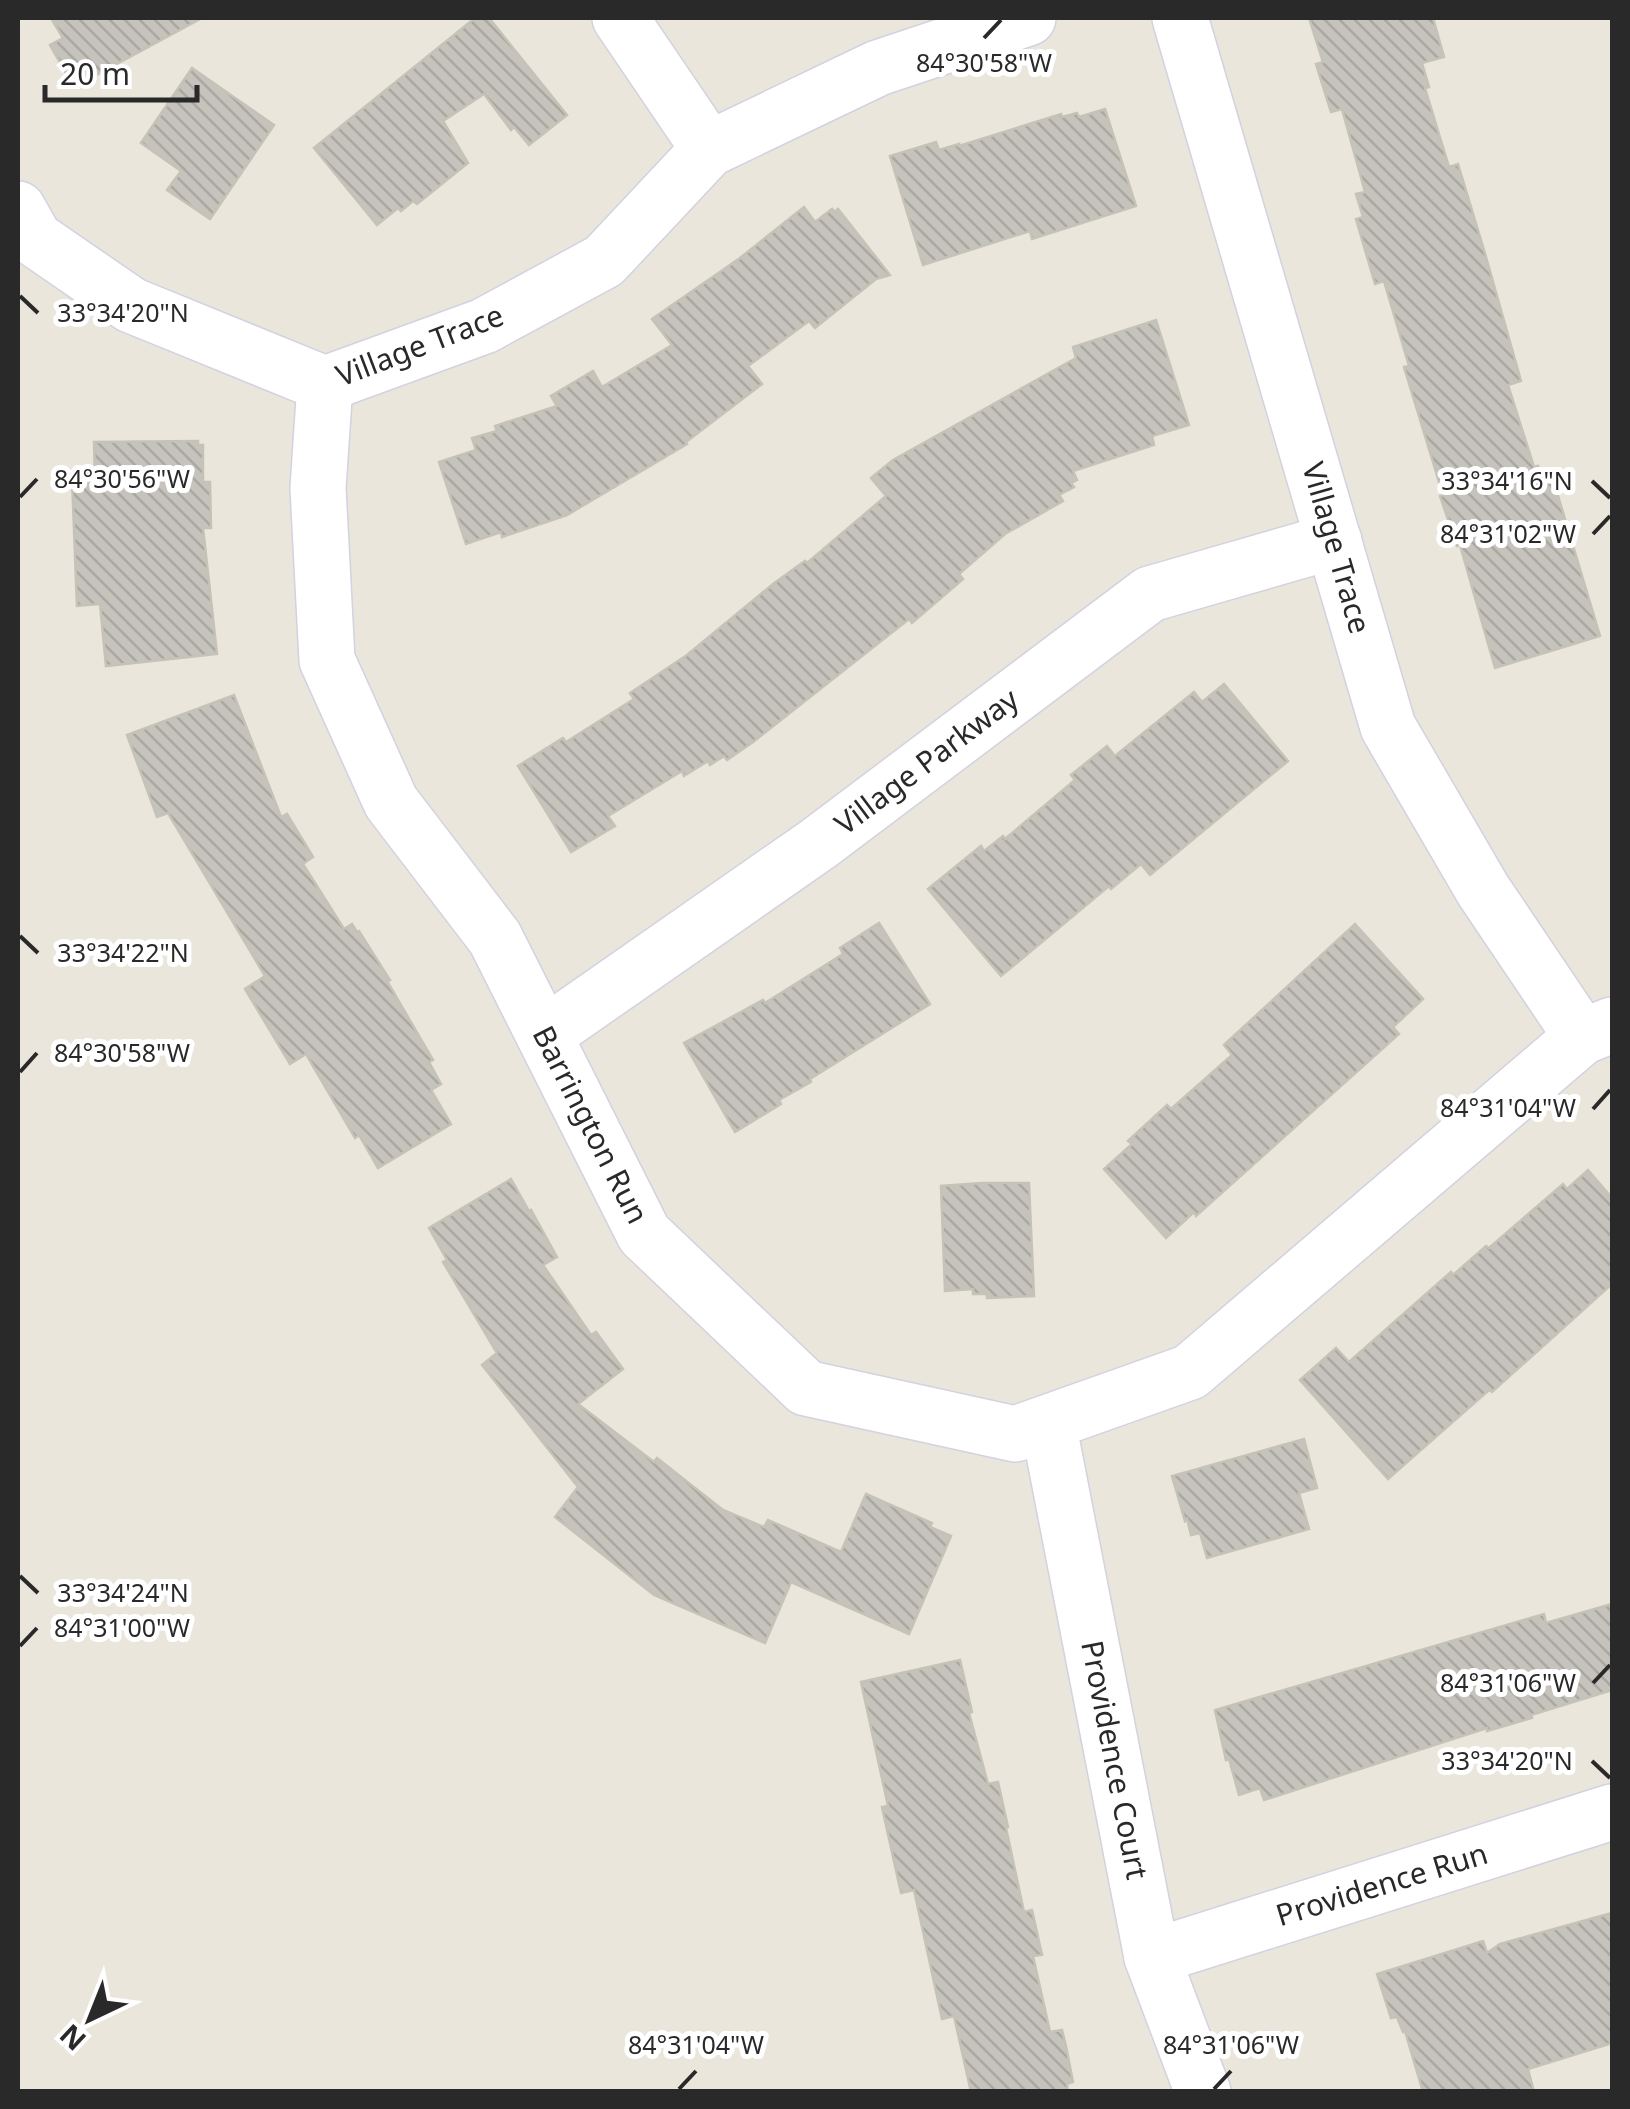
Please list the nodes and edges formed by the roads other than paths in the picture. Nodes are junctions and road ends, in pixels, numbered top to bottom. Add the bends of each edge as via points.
1 (620, 18) edge
2 (1028, 18) edge
3 (1180, 18) edge
4 (709, 149) junction
5 (18, 209) edge
6 (325, 384) junction
7 (1334, 542) junction
8 (1597, 1031) edge
9 (544, 1035) junction
10 (1048, 1423) junction
11 (1612, 1812) edge
12 (1152, 1957) junction
13 (1203, 2092) edge

1 - 4 street
2 - 4 street, Village Trace via 878,68
3 - 7 street, Village Trace
4 - 6 street, Village Trace via 604,262 484,326
5 - 6 street, Village Trace via 35,239 131,305
6 - 9 street, Barrington Run via 318,488 327,660 391,802 496,938
7 - 8 street, Village Trace via 1388,726 1483,890
7 - 9 street, Village Parkway via 1150,594 818,844
8 - 10 street, Barrington Run via 1190,1372
9 - 10 street, Barrington Run via 644,1234 806,1388 1015,1434
10 - 12 street, Providence Court
11 - 12 street, Providence Run
12 - 13 street, Providence Court

